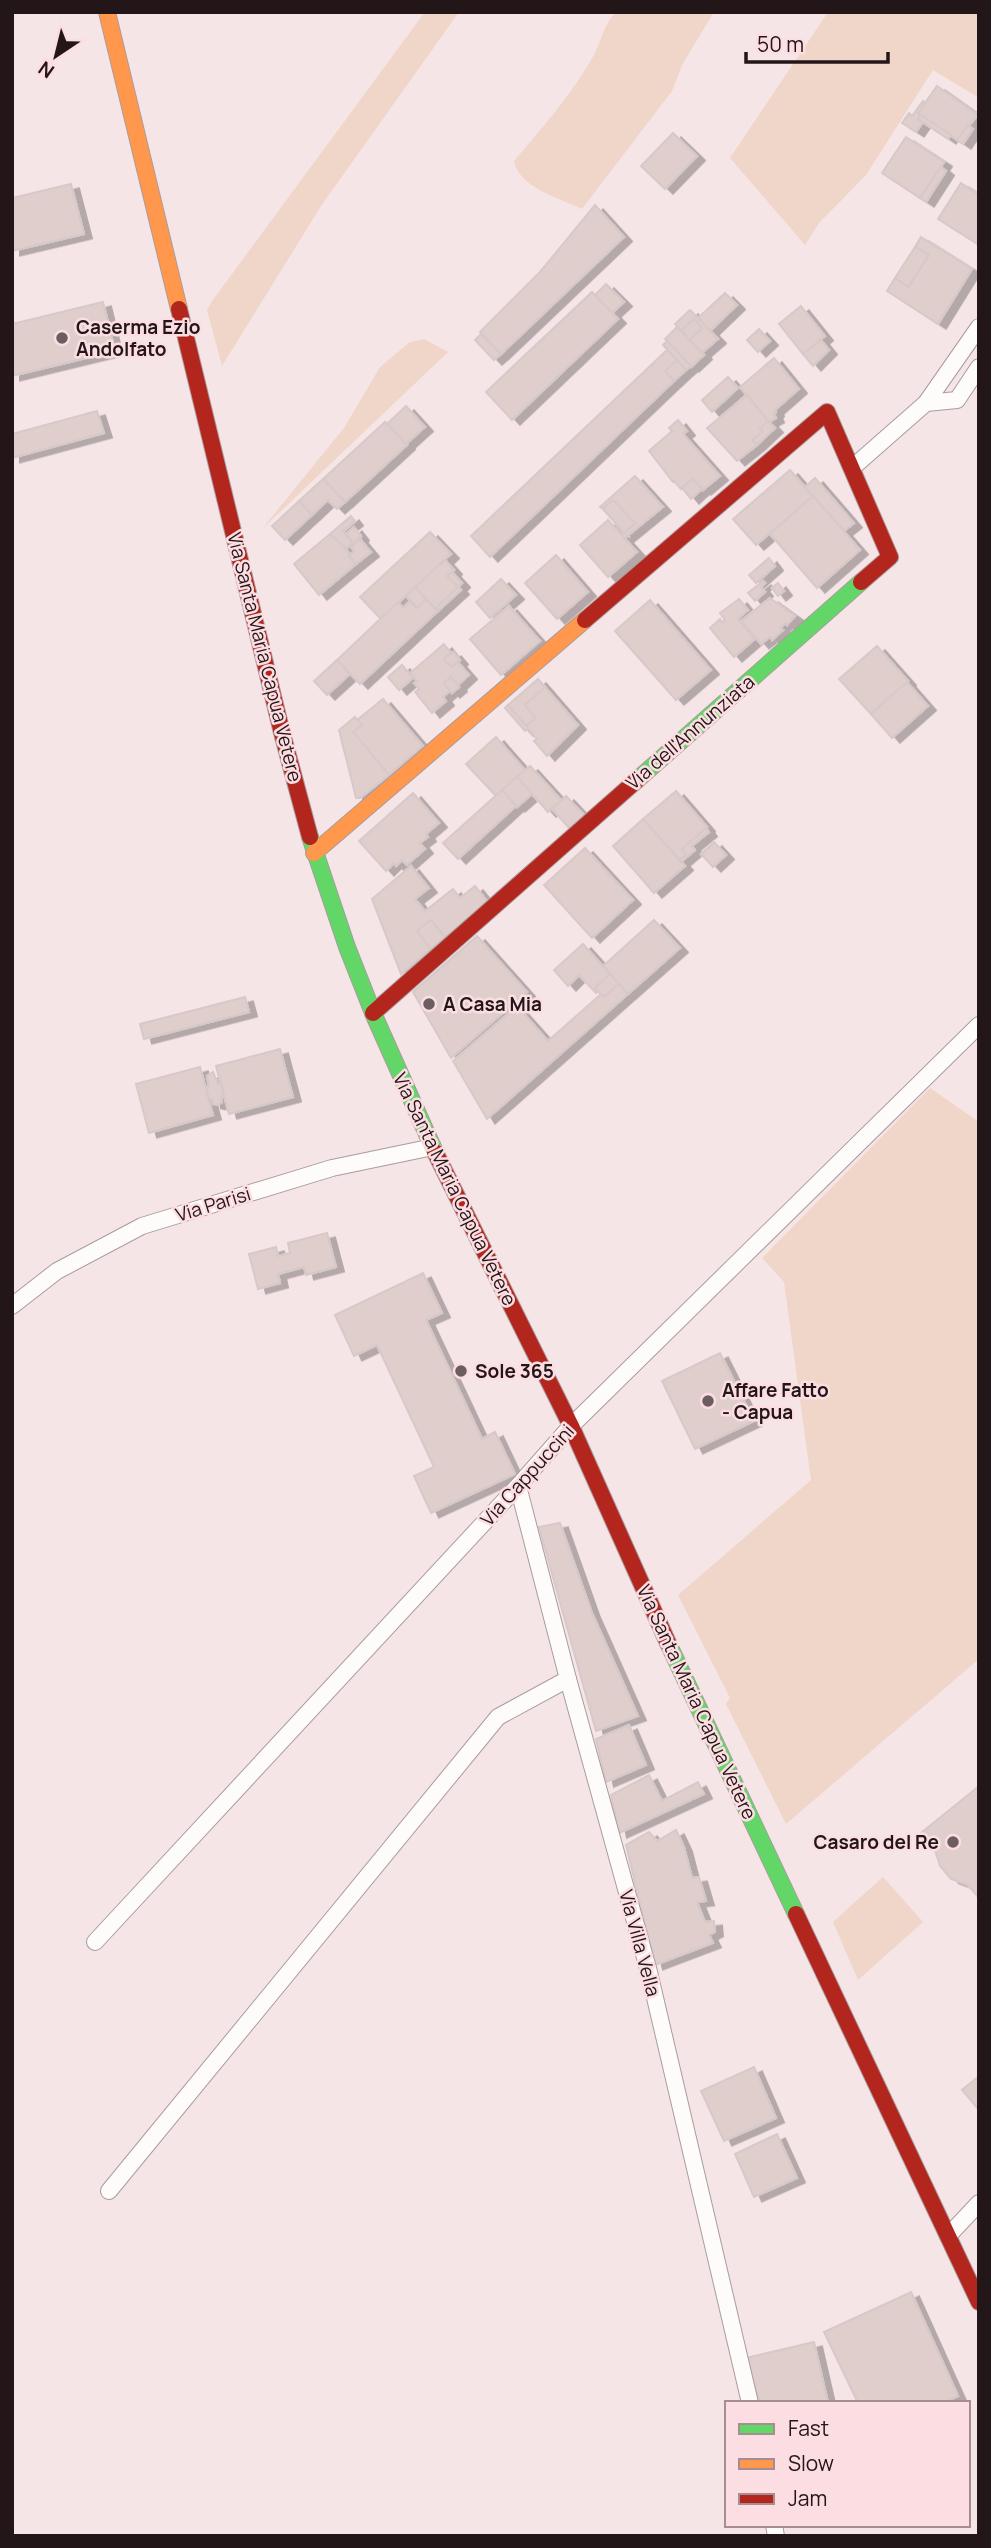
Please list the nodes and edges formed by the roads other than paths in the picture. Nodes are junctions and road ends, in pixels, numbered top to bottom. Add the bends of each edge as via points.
1 (107, 12) edge
2 (979, 327) edge
3 (979, 367) edge
4 (926, 403) junction
5 (852, 468) junction
6 (314, 853) junction
7 (373, 1013) junction
8 (979, 1025) edge
9 (433, 1147) junction
10 (12, 1306) edge
11 (570, 1426) junction
12 (518, 1486) junction
13 (568, 1679) junction
14 (95, 1942) dead end
15 (109, 2191) dead end
16 (979, 2203) edge
17 (948, 2236) junction
18 (979, 2302) edge
19 (750, 2401) edge

1 - 6 main road, Via Santa Maria Capua Vetere
2 - 4 street
3 - 4 street via 957,400
4 - 5 street
5 - 6 main road, Via dell'Annunziata via 827,412
5 - 7 main road, Via dell'Annunziata via 890,557
6 - 7 main road, Via Santa Maria Capua Vetere
7 - 9 main road, Via Santa Maria Capua Vetere
8 - 11 street, Via Cappuccini
9 - 10 street, Via Parisi via 332,1168 142,1226 57,1270
9 - 11 main road, Via Santa Maria Capua Vetere
11 - 12 street, Via Cappuccini
11 - 17 main road, Via Santa Maria Capua Vetere
12 - 13 street, Via Villa Vella
12 - 14 street, Via Cappuccini
13 - 15 street via 498,1717
13 - 19 street, Via Villa Vella via 649,1972
16 - 17 street
17 - 18 main road, Via Santa Maria Capua Vetere

